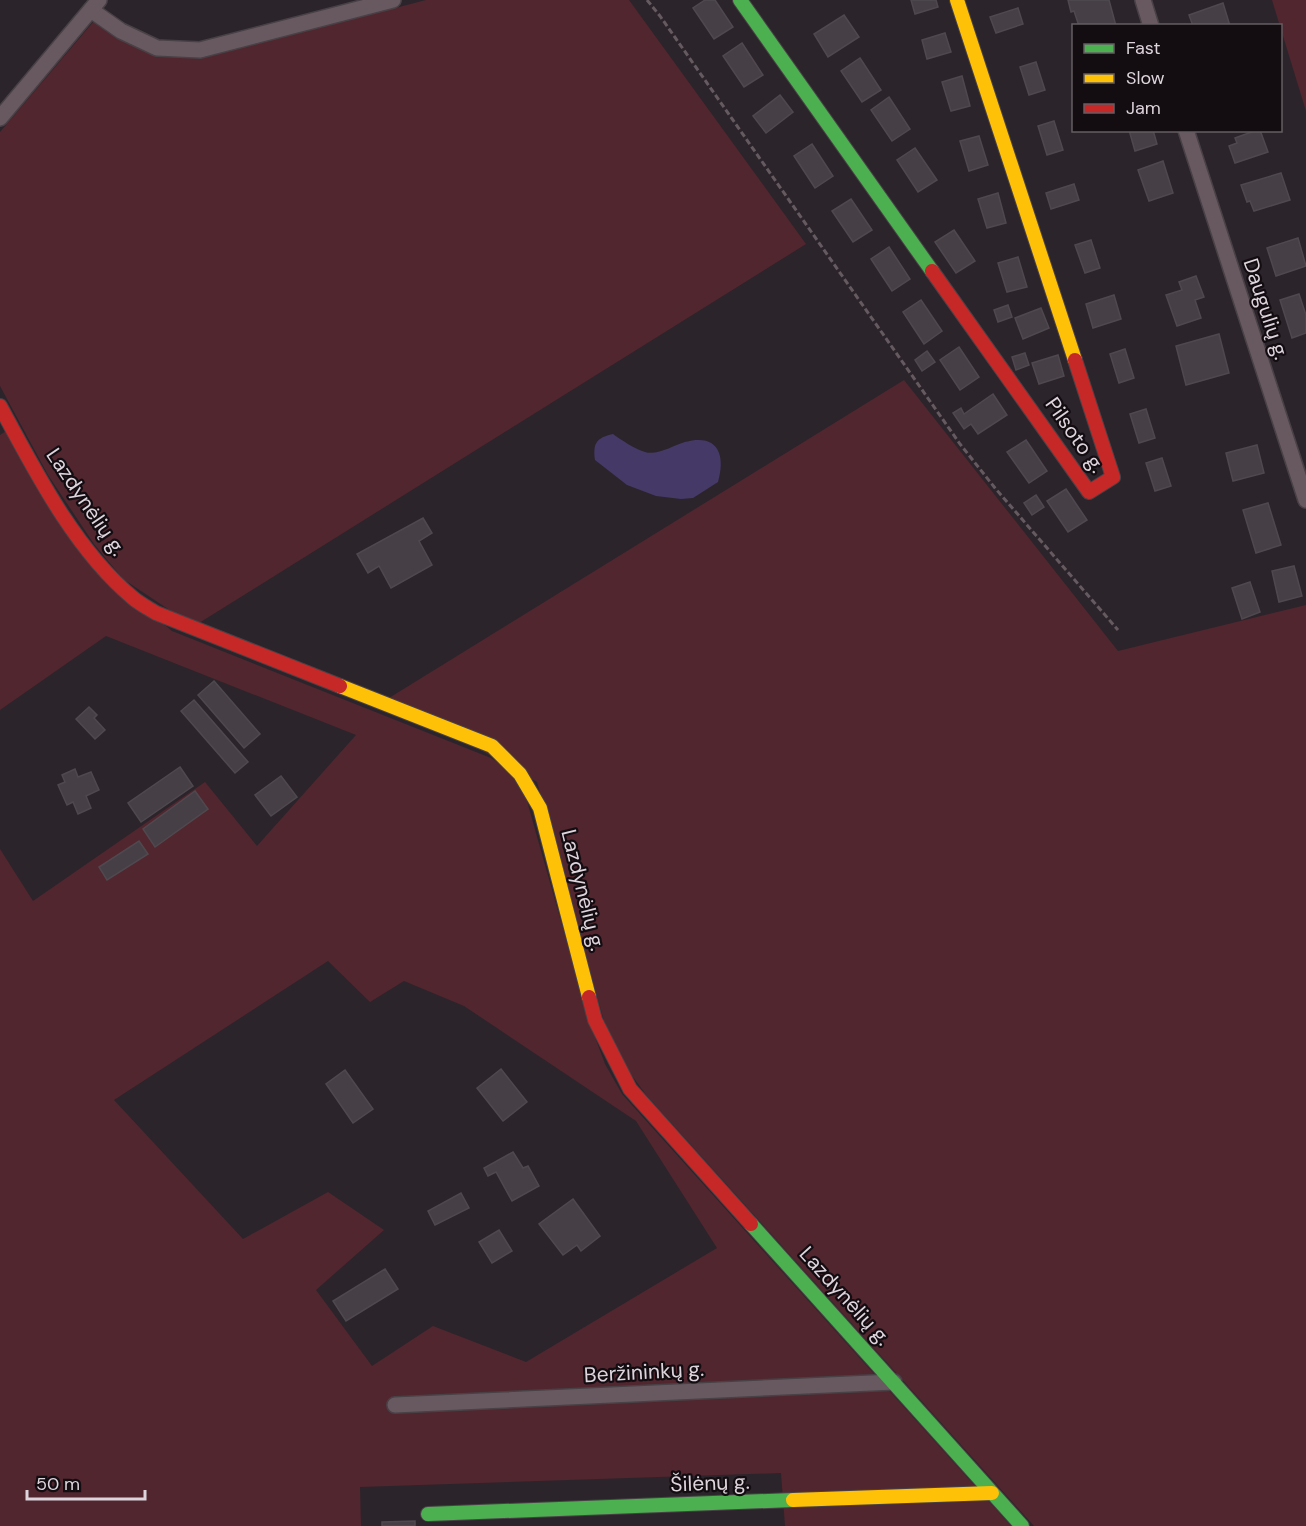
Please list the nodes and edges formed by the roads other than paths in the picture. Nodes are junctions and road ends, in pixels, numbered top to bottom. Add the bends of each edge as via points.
1 (393, 0) edge
2 (740, 0) edge
3 (957, 0) edge
4 (1143, 0) edge
5 (95, 5) edge
6 (1151, 24) edge
7 (0, 118) edge
8 (1187, 132) edge
9 (0, 406) edge
10 (1306, 500) edge
11 (894, 1382) junction
12 (395, 1405) dead end
13 (992, 1493) junction
14 (428, 1514) dead end
15 (1022, 1526) edge

1 - 5 street via 201,50 157,48 121,31
2 - 3 street, Pilsoto g. via 1089,492 1113,477
4 - 6 street
5 - 7 street
8 - 10 street, Daugulių g.
9 - 11 street, Lazdynėlių g. via 65,517 102,567 130,596 156,613 492,746 512,762 531,787 540,808 595,1020 630,1089
11 - 12 street, Beržininkų g.
11 - 13 street, Lazdynėlių g.
13 - 14 street, Šilėnų g.
13 - 15 street, Lazdynėlių g.

